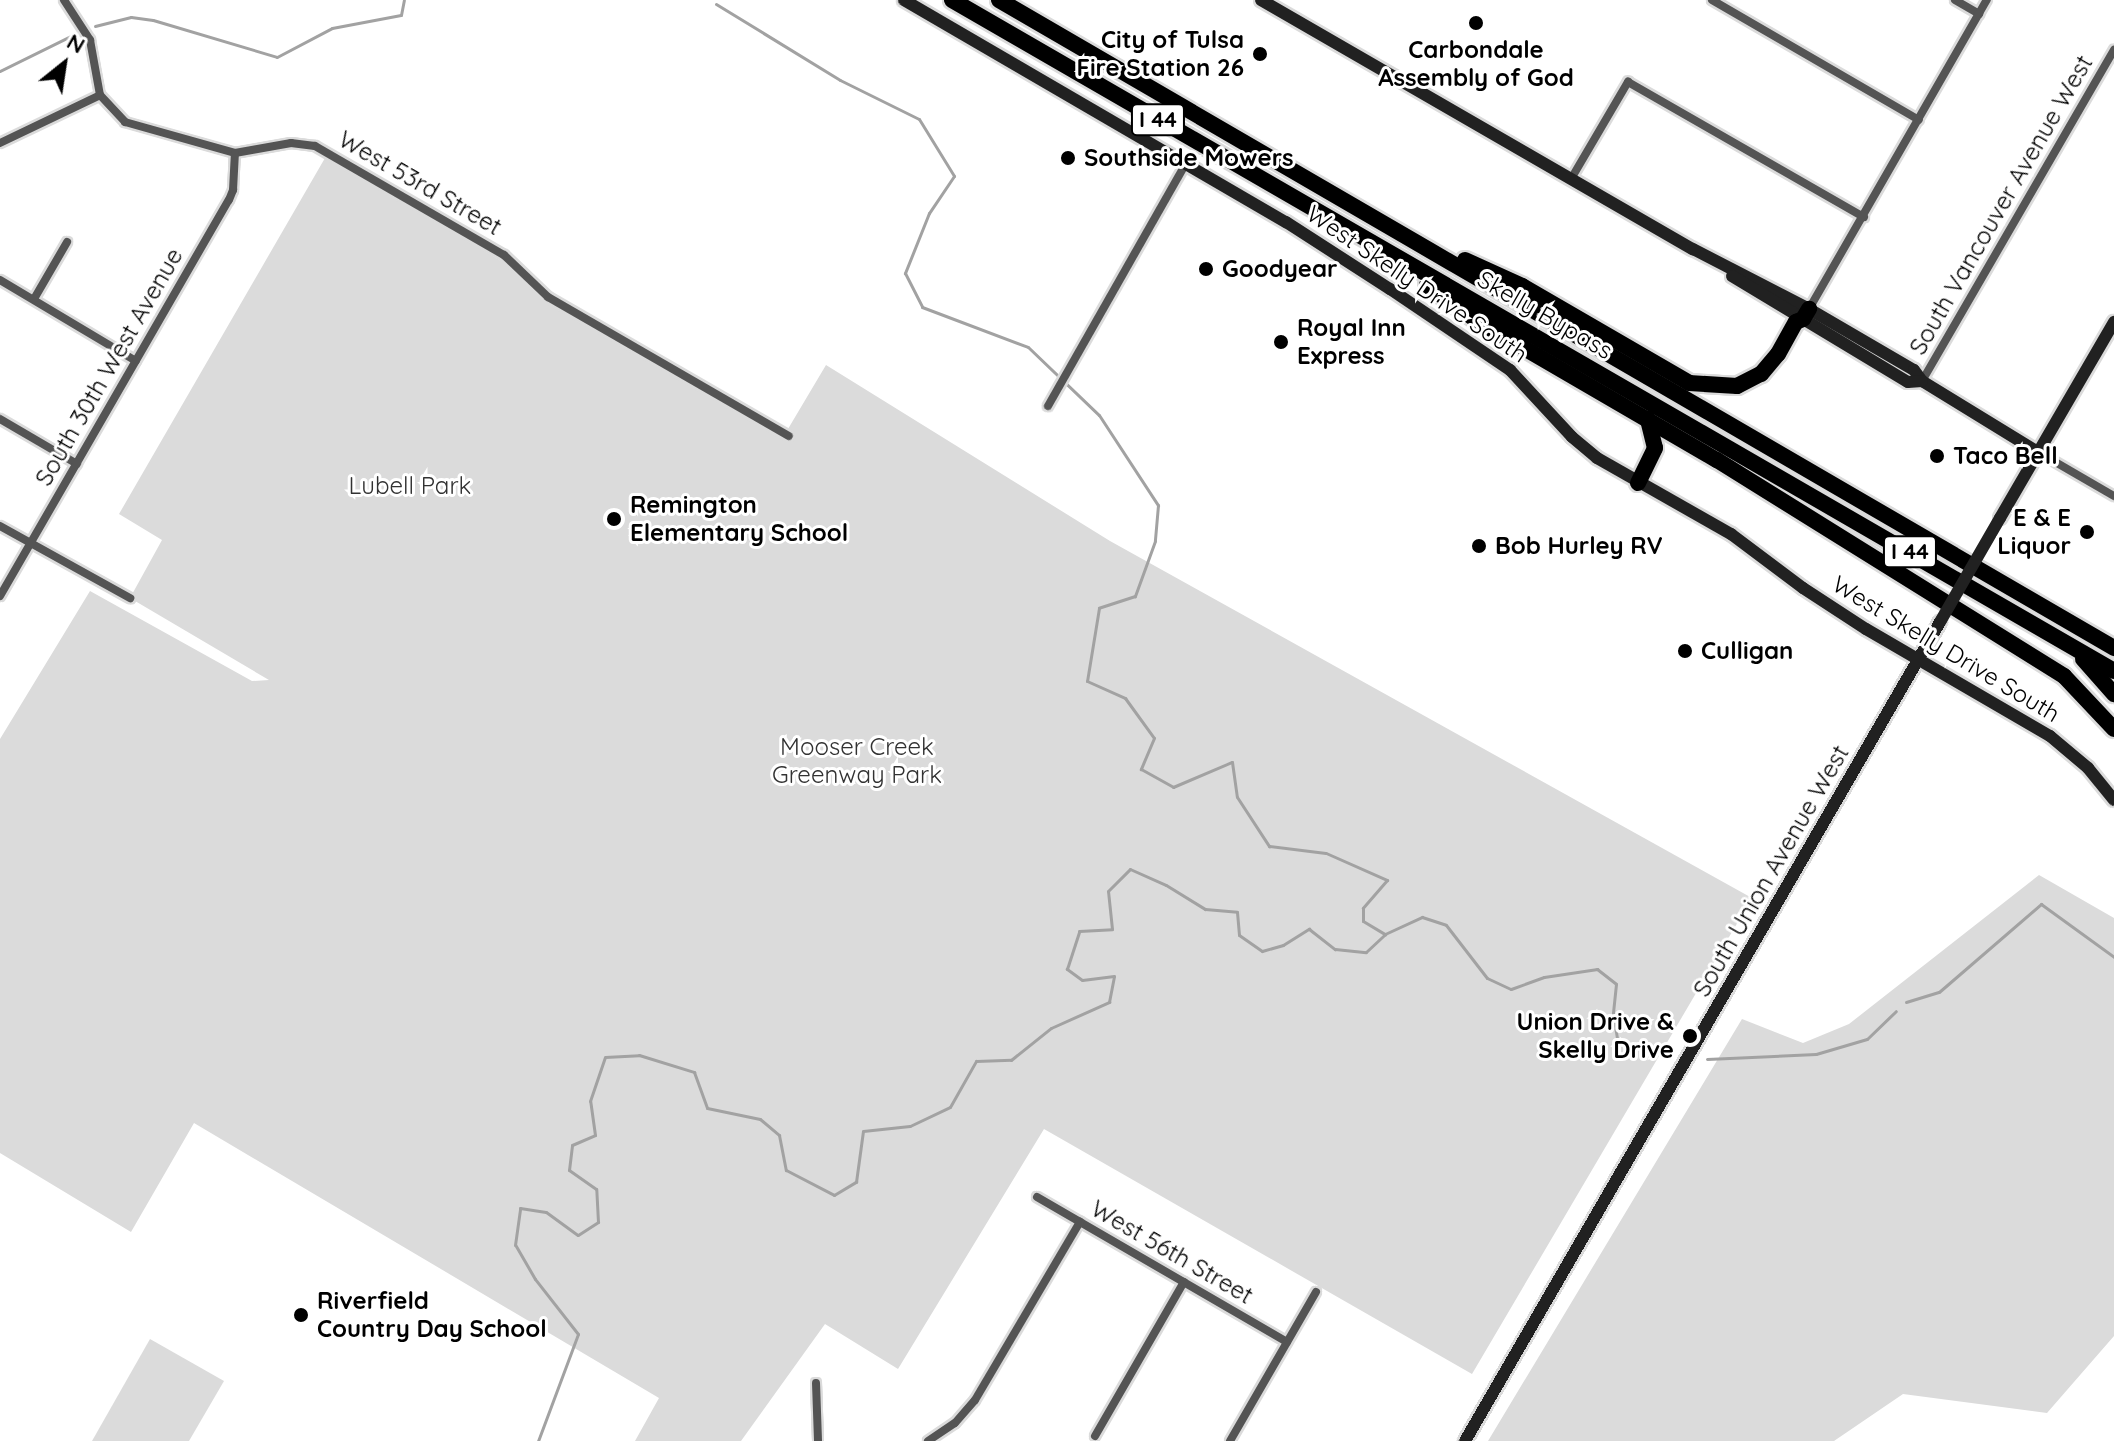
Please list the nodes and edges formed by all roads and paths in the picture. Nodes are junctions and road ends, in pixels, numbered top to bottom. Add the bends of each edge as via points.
1 (64, 0) edge
2 (904, 0) edge
3 (952, 0) edge
4 (999, 0) edge
5 (1261, 0) edge
6 (1712, 0) edge
7 (1955, 0) edge
8 (1987, 0) edge
9 (1979, 14) junction
10 (2114, 50) edge
11 (100, 95) junction
12 (1919, 120) junction
13 (0, 143) edge
14 (235, 153) junction
15 (1186, 163) junction
16 (1571, 179) junction
17 (1864, 217) junction
18 (1376, 220) junction
19 (1365, 239) junction
20 (67, 242) dead end
21 (0, 280) edge
22 (34, 299) junction
23 (1806, 314) junction
24 (2114, 322) edge
25 (136, 361) junction
26 (1922, 381) junction
27 (1048, 406) dead end
28 (0, 419) edge
29 (1648, 419) junction
30 (789, 436) dead end
31 (2038, 452) junction
32 (77, 464) junction
33 (1638, 483) junction
34 (2114, 496) edge
35 (0, 526) edge
36 (32, 541) junction
37 (0, 596) edge
38 (130, 598) dead end
39 (2071, 646) junction
40 (2114, 648) edge
41 (1919, 658) junction
42 (2114, 671) edge
43 (2114, 694) edge
44 (2114, 729) edge
45 (2114, 800) edge
46 (1037, 1197) dead end
47 (1080, 1222) junction
48 (1184, 1282) junction
49 (1316, 1292) dead end
50 (1287, 1342) junction
51 (816, 1383) dead end
52 (1095, 1436) dead end
53 (818, 1441) edge
54 (928, 1441) edge
55 (1230, 1441) edge
56 (1465, 1441) edge

1 - 11 street via 90,40
2 - 15 street, West Skelly Drive South
3 - 19 highway, Skelly Bypass / I 44
4 - 18 highway, Skelly Bypass / I 44
5 - 16 street
6 - 12 street
7 - 9 street
8 - 9 street
9 - 12 street
10 - 26 street, South Vancouver Avenue West
11 - 13 street
11 - 14 street, West 53rd Street via 115,115 136,127
12 - 17 street
14 - 25 street, South 30th West Avenue via 232,194
14 - 30 street, West 53rd Street via 291,143 315,146 504,255 548,297
15 - 27 street
15 - 33 street, West Skelly Drive South via 1286,222 1510,370 1590,453
16 - 17 street via 1628,82
16 - 23 street
17 - 23 street
18 - 23 highway via 1522,286 1689,383 1737,386 1761,374
18 - 40 highway, Skelly Bypass / I 44
19 - 29 highway via 1476,320
19 - 39 highway, Skelly Bypass / I 44
20 - 22 street
21 - 22 street
22 - 25 street
23 - 26 street via 1914,370
24 - 31 street, South Union Avenue West
25 - 32 street, South 30th West Avenue
26 - 31 street
28 - 32 street
29 - 33 highway via 1655,448
29 - 44 highway via 2064,676
31 - 34 street
31 - 41 street, South Union Avenue West, bridge
32 - 36 street, South 30th West Avenue
33 - 41 street, West Skelly Drive South via 1731,534 1803,588
35 - 36 street
36 - 37 street, South 30th West Avenue
36 - 38 street
39 - 42 highway, Skelly Bypass / I 44
39 - 43 highway
41 - 45 street, West Skelly Drive South via 2050,736 2088,768
41 - 56 street, South Union Avenue West
46 - 47 street, West 56th Street
47 - 48 street, West 56th Street
47 - 54 street via 975,1400 955,1423
48 - 50 street, West 56th Street
48 - 52 street
49 - 50 street
50 - 55 street
51 - 53 street

